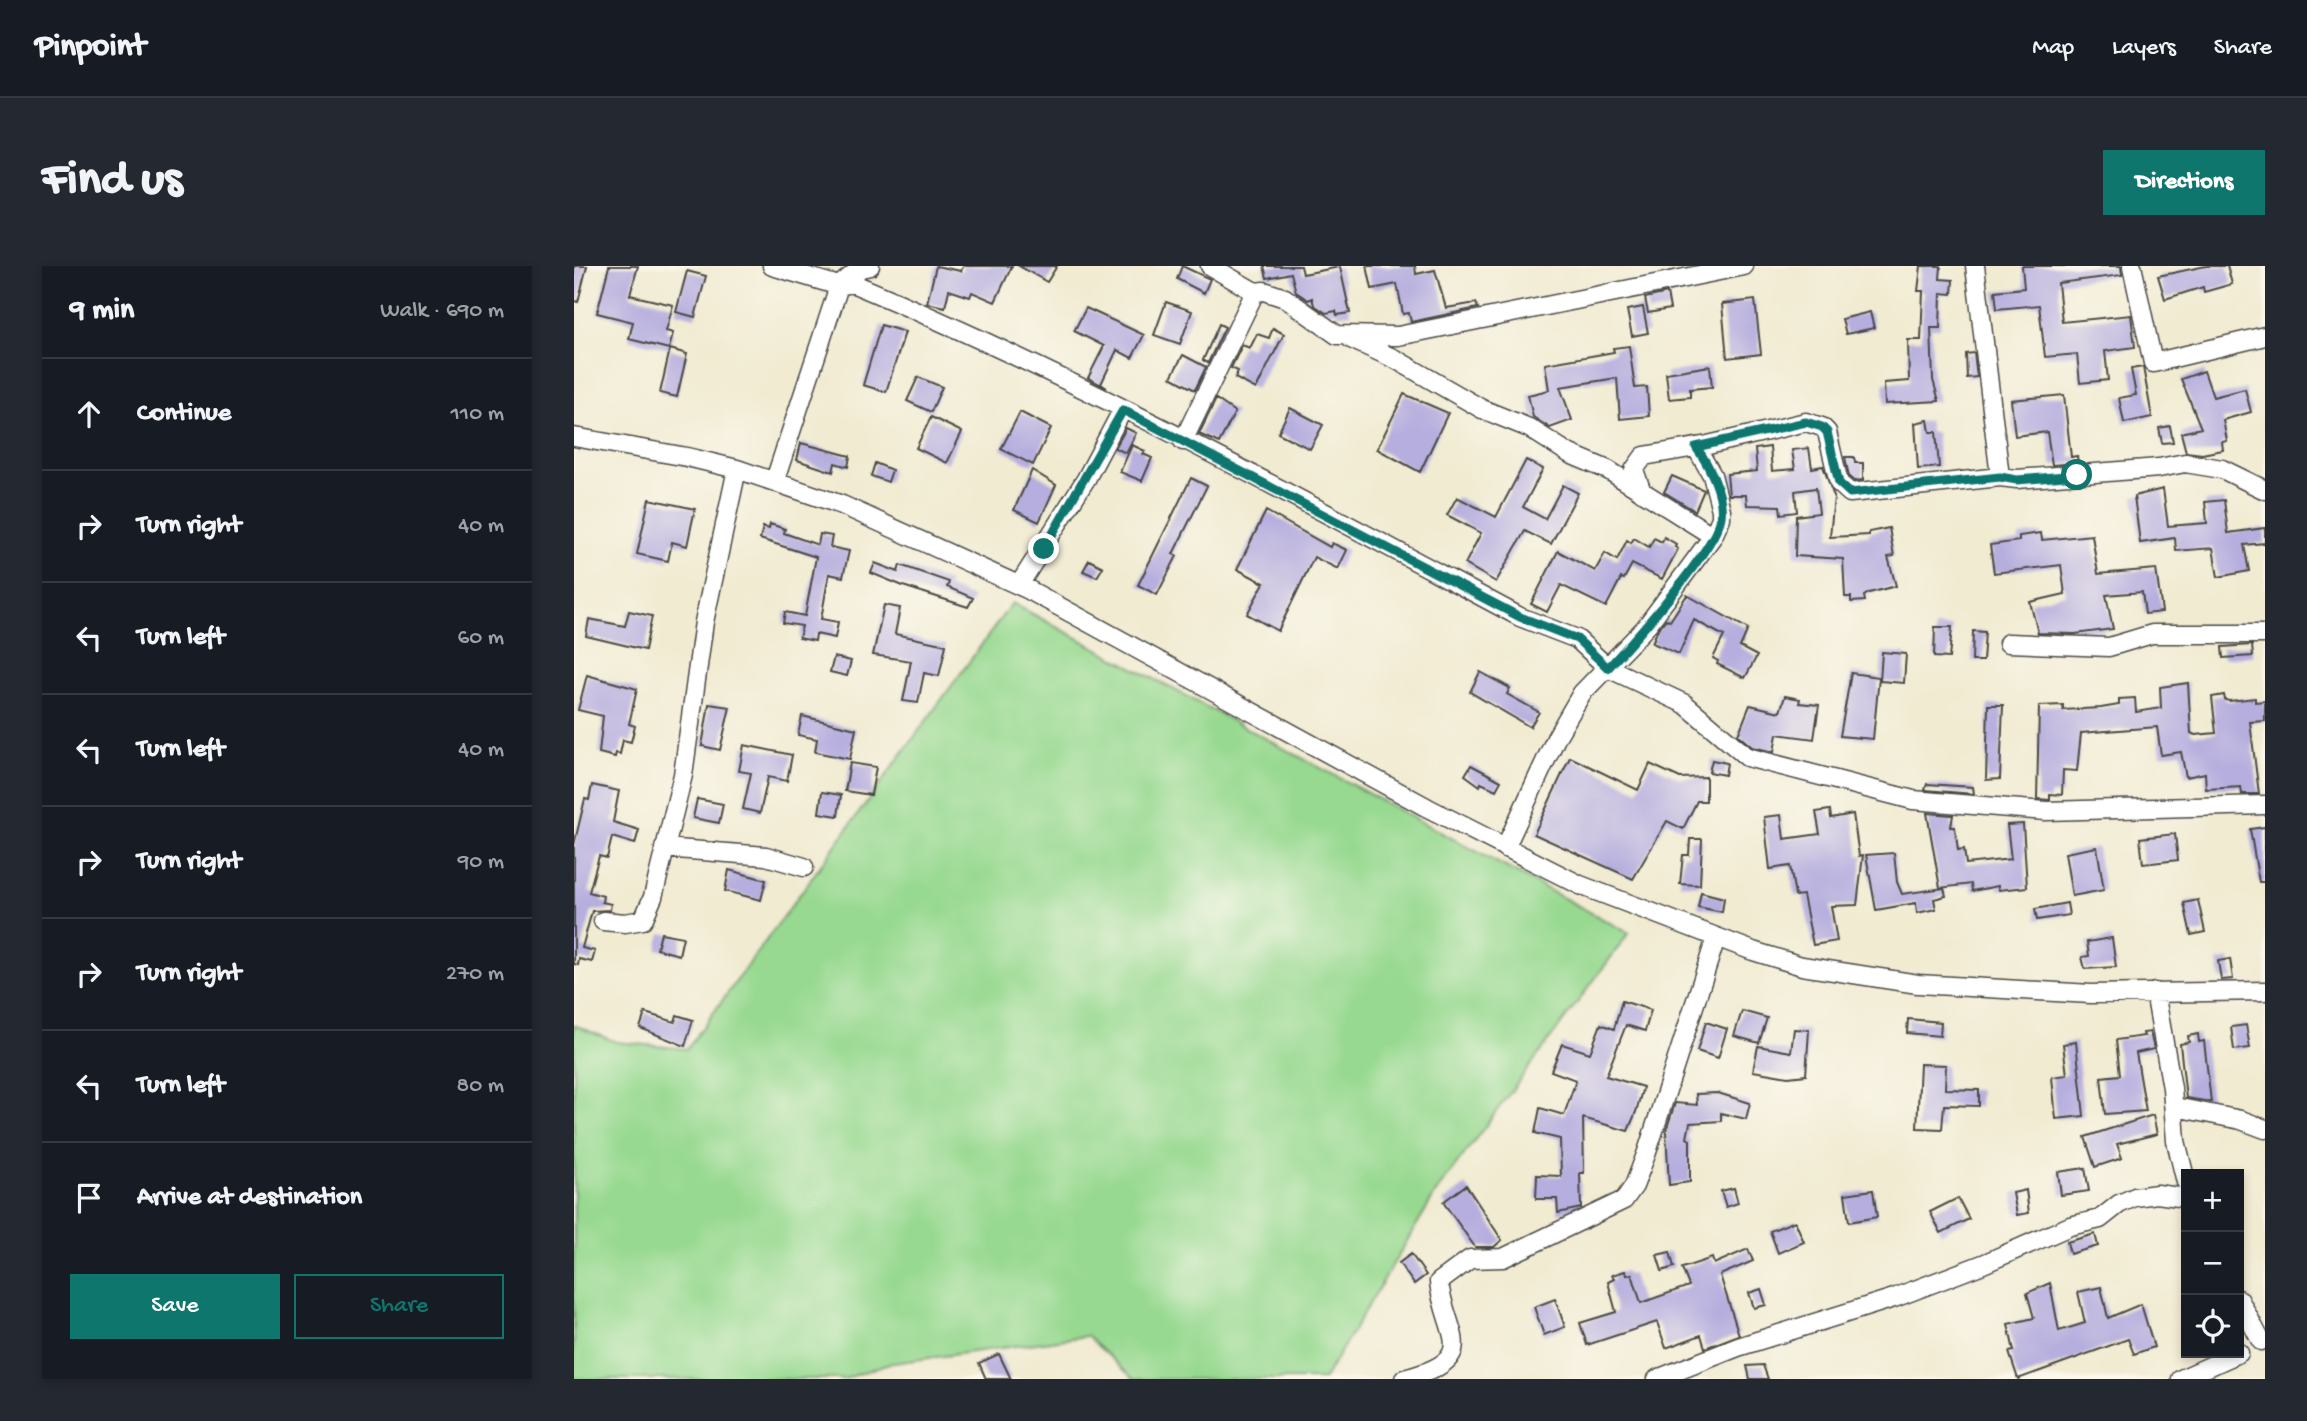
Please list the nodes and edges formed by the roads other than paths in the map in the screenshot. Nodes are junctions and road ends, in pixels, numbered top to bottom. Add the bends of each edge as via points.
1 (772, 266) edge
2 (870, 266) edge
3 (1210, 266) edge
4 (1744, 266) edge
5 (1975, 266) edge
6 (2132, 266) edge
7 (839, 286) junction
8 (1255, 292) junction
9 (1343, 335) junction
10 (1398, 336) junction
11 (2265, 336) edge
12 (1391, 357) junction
13 (1123, 410) junction
14 (574, 437) edge
15 (1182, 441) junction
16 (1696, 447) junction
17 (737, 469) junction
18 (2000, 477) junction
19 (775, 480) junction
20 (2265, 490) edge
21 (1642, 492) junction
22 (1713, 536) junction
23 (1019, 586) junction
24 (2265, 635) edge
25 (2008, 643) dead end
26 (1608, 668) junction
27 (2265, 805) edge
28 (664, 848) junction
29 (1504, 848) junction
30 (804, 867) dead end
31 (603, 921) dead end
32 (1716, 937) junction
33 (2265, 990) edge
34 (2155, 992) junction
35 (2175, 1107) junction
36 (2265, 1129) edge
37 (2183, 1169) edge
38 (2181, 1197) edge
39 (2244, 1308) edge
40 (2263, 1340) edge
41 (2244, 1350) edge
42 (2232, 1358) edge
43 (2213, 1373) edge
44 (1404, 1379) edge
45 (1657, 1379) edge
46 (2181, 1379) edge

1 - 7 street
2 - 7 street
3 - 8 street
4 - 10 street
5 - 18 street
6 - 11 street via 2152,363
7 - 13 street via 852,283 929,315
7 - 19 street
8 - 9 street via 1285,298
8 - 15 street
9 - 10 street
9 - 12 street
10 - 12 street
12 - 21 street
13 - 15 street
13 - 23 street via 1086,480
14 - 17 street
15 - 26 street via 1520,617 1577,639
16 - 18 street via 1806,422 1827,432 1839,483 1850,493
16 - 21 street via 1644,456 1634,470
16 - 22 street via 1712,475 1721,509
17 - 19 street
17 - 28 street via 704,622 683,775
18 - 20 street via 2017,480 2185,463 2221,469
19 - 23 street via 842,505
21 - 22 street
22 - 26 street via 1645,628
23 - 29 street
24 - 25 street via 2152,634 2109,647
26 - 27 street via 1685,704 1747,757 1913,800 2046,811
26 - 29 street via 1582,693 1563,725
28 - 30 street via 754,855
28 - 31 street via 643,920
29 - 32 street via 1580,885
32 - 34 street via 1802,966 1851,976 2091,994
32 - 44 street via 1634,1186 1624,1200 1593,1217 1503,1258 1470,1259 1445,1276 1439,1282 1440,1290 1455,1334 1455,1348 1430,1372
33 - 34 street
34 - 35 street
35 - 36 street
35 - 37 street
38 - 45 street via 2135,1197 2100,1219 2070,1226 1894,1298 1738,1347
39 - 40 street
40 - 41 street
42 - 43 street
43 - 46 street

